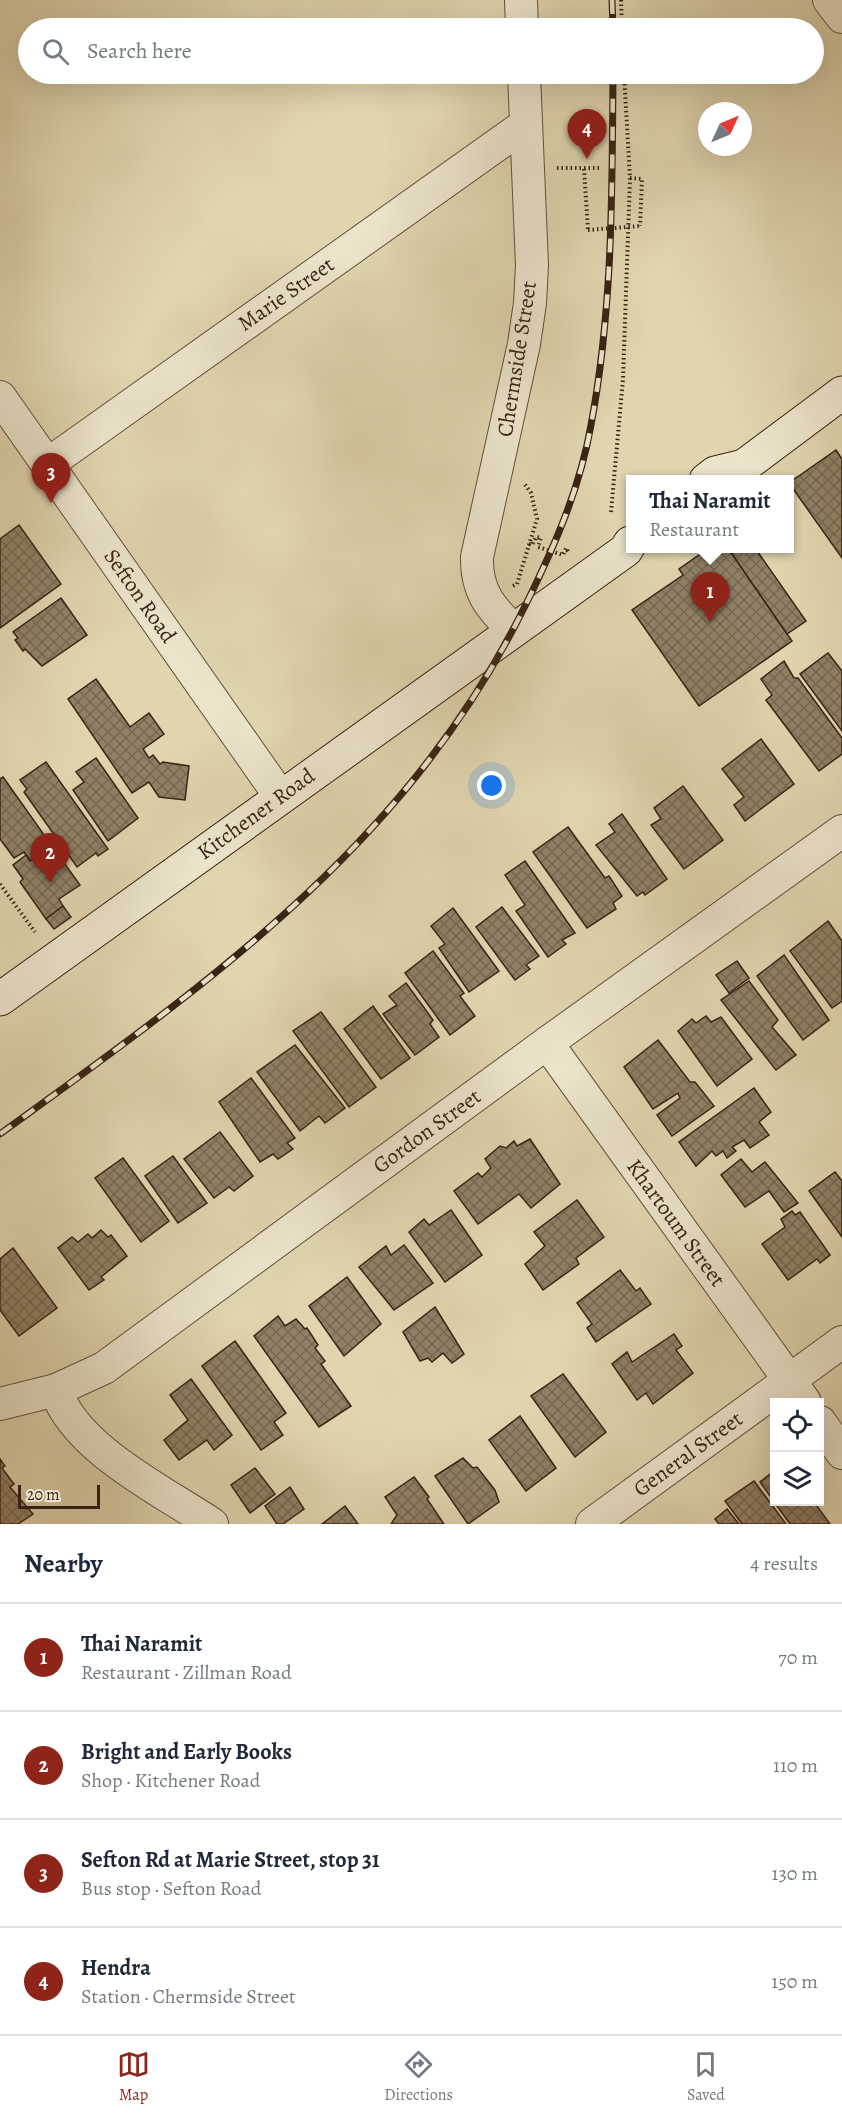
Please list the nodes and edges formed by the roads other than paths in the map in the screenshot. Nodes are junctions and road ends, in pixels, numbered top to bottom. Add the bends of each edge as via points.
1 (521, 0) edge
2 (830, 0) edge
3 (842, 17) edge
4 (522, 18) edge
5 (524, 84) edge
6 (525, 125) junction
7 (842, 393) edge
8 (0, 397) edge
9 (48, 464) junction
10 (739, 473) edge
11 (712, 475) edge
12 (626, 549) edge
13 (513, 630) junction
14 (280, 796) junction
15 (842, 831) edge
16 (0, 999) edge
17 (547, 1043) junction
18 (842, 1342) edge
19 (56, 1390) junction
20 (797, 1391) edge
21 (0, 1404) edge
22 (824, 1429) edge
23 (842, 1453) edge
24 (212, 1524) edge
25 (592, 1524) edge

1 - 4 street
2 - 3 street
5 - 6 street, Chermside Street
6 - 9 street, Marie Street
6 - 13 street, Chermside Street via 530,303 477,557 484,598
7 - 10 main road
8 - 9 street, Sefton Road
9 - 14 street, Sefton Road
10 - 11 main road
12 - 13 main road, Kitchener Road
13 - 14 main road, Kitchener Road
14 - 16 main road, Kitchener Road
15 - 17 street, Gordon Street
17 - 19 street, Gordon Street via 104,1368
17 - 20 street, Khartoum Street
18 - 20 street, General Street
19 - 21 street, Gordon Street
19 - 24 street via 74,1425 95,1447
20 - 25 street, General Street
22 - 23 street

